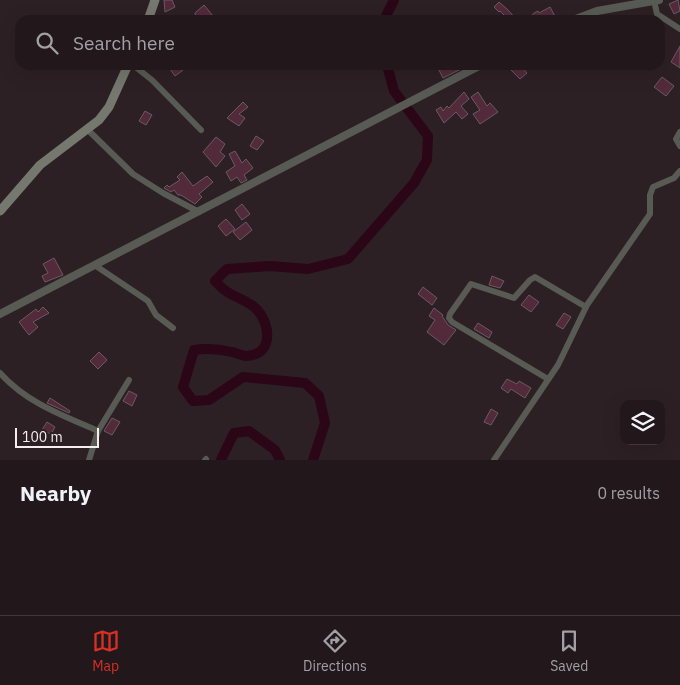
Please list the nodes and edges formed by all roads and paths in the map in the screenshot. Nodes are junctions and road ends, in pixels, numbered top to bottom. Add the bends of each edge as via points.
1 (155, 0) edge
2 (656, 1) edge
3 (150, 15) edge
4 (588, 15) edge
5 (659, 15) edge
6 (665, 20) edge
7 (680, 29) edge
8 (126, 70) edge
9 (139, 70) edge
10 (471, 70) edge
11 (88, 130) junction
12 (201, 130) dead end
13 (680, 132) edge
14 (680, 146) edge
15 (680, 171) edge
16 (0, 212) edge
17 (199, 212) junction
18 (96, 266) junction
19 (586, 308) junction
20 (0, 314) edge
21 (173, 328) dead end
22 (0, 373) edge
23 (548, 379) junction
24 (129, 380) dead end
25 (98, 431) junction
26 (89, 460) edge
27 (494, 460) edge

1 - 3 main road
2 - 4 street
2 - 5 street via 655,10
6 - 7 street
8 - 11 main road via 109,107
9 - 12 street via 176,102
10 - 17 street
11 - 16 main road via 40,165
11 - 17 street via 133,174
13 - 14 street via 676,139
15 - 19 street via 674,178 653,187 650,214
17 - 18 street
18 - 20 street
18 - 21 street via 148,301 156,315
19 - 23 street
19 - 23 street via 535,277 514,298 471,284 450,314 452,322
22 - 25 street via 26,398
23 - 27 street
24 - 25 street
25 - 26 street

